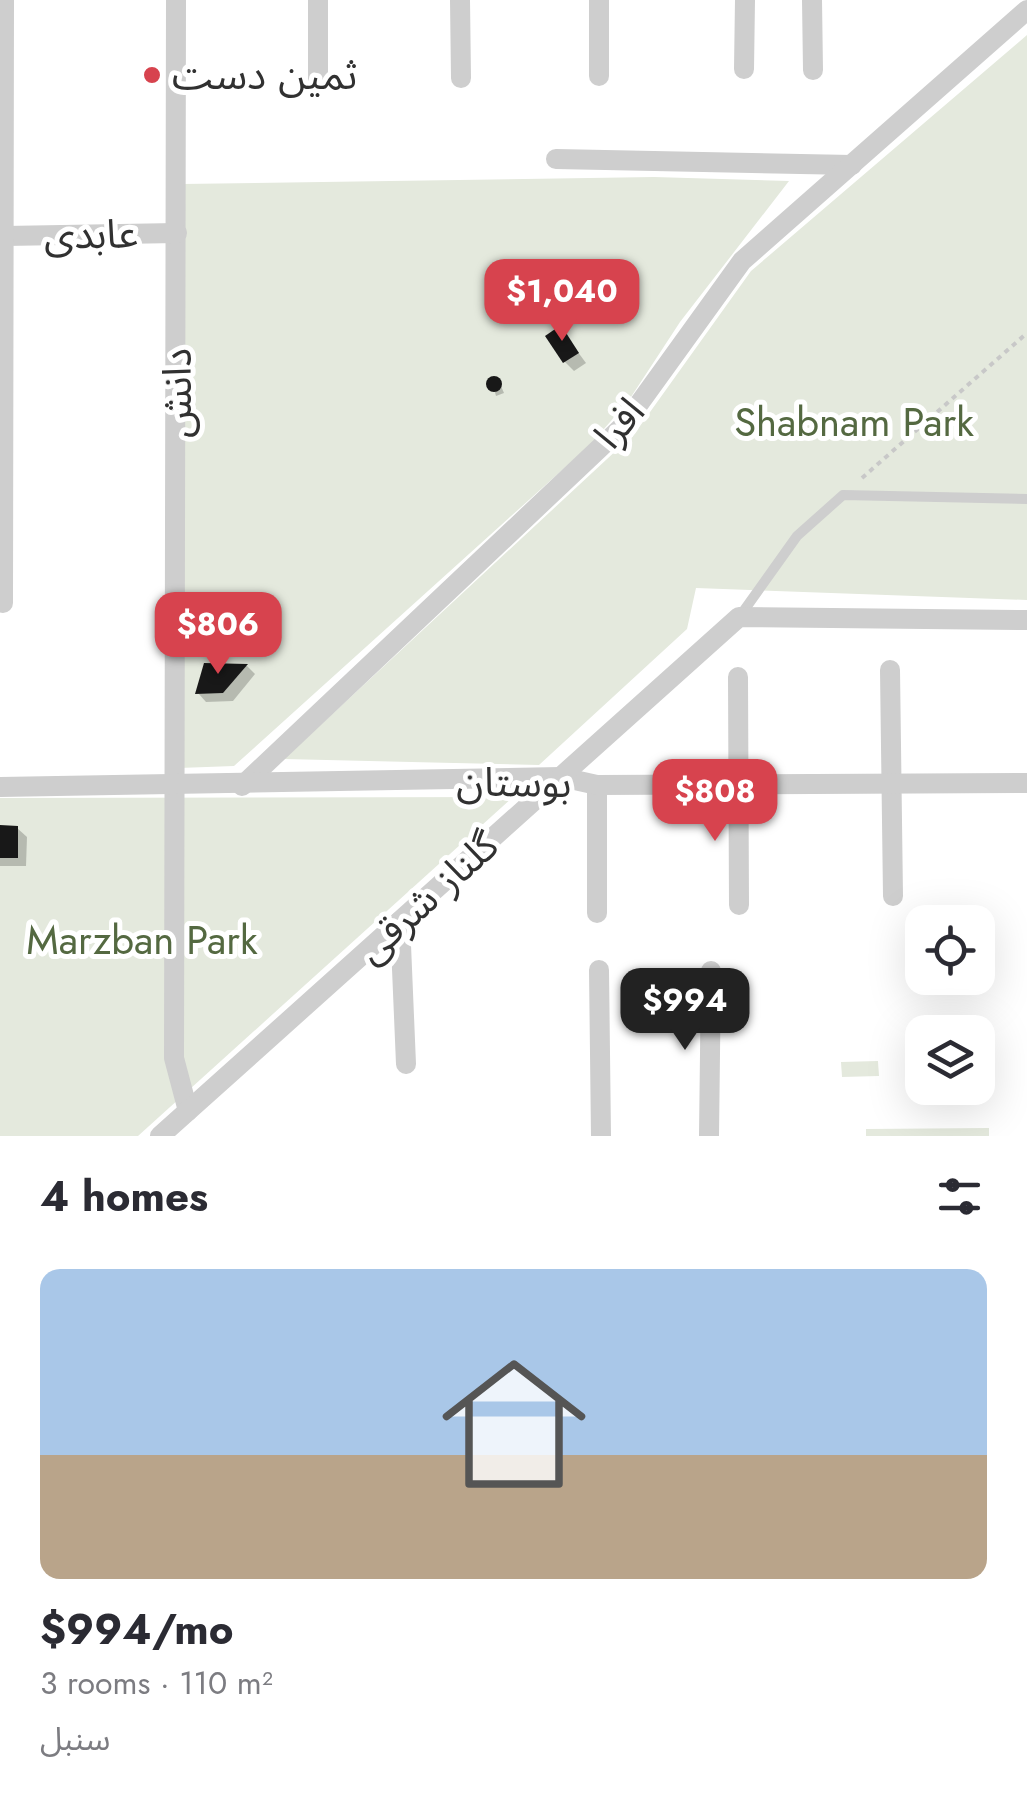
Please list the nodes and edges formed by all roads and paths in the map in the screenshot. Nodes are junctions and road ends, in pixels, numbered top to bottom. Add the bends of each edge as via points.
1 (4, 0) edge
2 (176, 0) edge
3 (318, 0) edge
4 (460, 0) edge
5 (600, 0) edge
6 (745, 0) edge
7 (812, 0) edge
8 (1027, 10) edge
9 (744, 70) dead end
10 (813, 70) dead end
11 (600, 76) dead end
12 (461, 78) dead end
13 (318, 79) dead end
14 (556, 159) dead end
15 (852, 165) junction
16 (176, 233) junction
17 (5, 236) junction
18 (1027, 333) edge
19 (843, 495) junction
20 (1027, 498) edge
21 (3, 603) dead end
22 (739, 617) junction
23 (1027, 620) edge
24 (890, 670) dead end
25 (738, 677) dead end
26 (561, 777) junction
27 (1027, 783) edge
28 (740, 784) junction
29 (891, 784) junction
30 (596, 785) junction
31 (0, 786) edge
32 (177, 786) junction
33 (242, 786) junction
34 (892, 896) dead end
35 (739, 905) dead end
36 (597, 913) dead end
37 (400, 921) junction
38 (600, 970) dead end
39 (711, 971) dead end
40 (406, 1064) dead end
41 (188, 1111) junction
42 (160, 1136) edge
43 (600, 1136) edge
44 (708, 1136) edge

1 - 17 street
2 - 16 street, دانش
3 - 13 street
4 - 12 street
5 - 11 street
6 - 9 street
7 - 10 street
8 - 15 street, افرا
14 - 15 street
15 - 33 street, افرا via 742,261 623,426
16 - 17 street, عابدی
16 - 32 street, دانش
17 - 21 street
18 - 19 path
19 - 20 lane
19 - 22 lane via 797,536
22 - 23 street
22 - 26 street, گلناز شرقی
24 - 29 street
25 - 28 street
26 - 30 street, بوستان
26 - 33 street, بوستان
26 - 37 street, گلناز شرقی
27 - 29 street, بوستان
28 - 29 street, بوستان
28 - 30 street, بوستان
28 - 35 street
29 - 34 street
30 - 36 street
31 - 32 street, بوستان
32 - 33 street, بوستان
32 - 41 street, دانش via 174,1058
37 - 40 street
37 - 41 street, گلناز شرقی
38 - 43 street
39 - 44 street
41 - 42 street, گلناز شرقی

